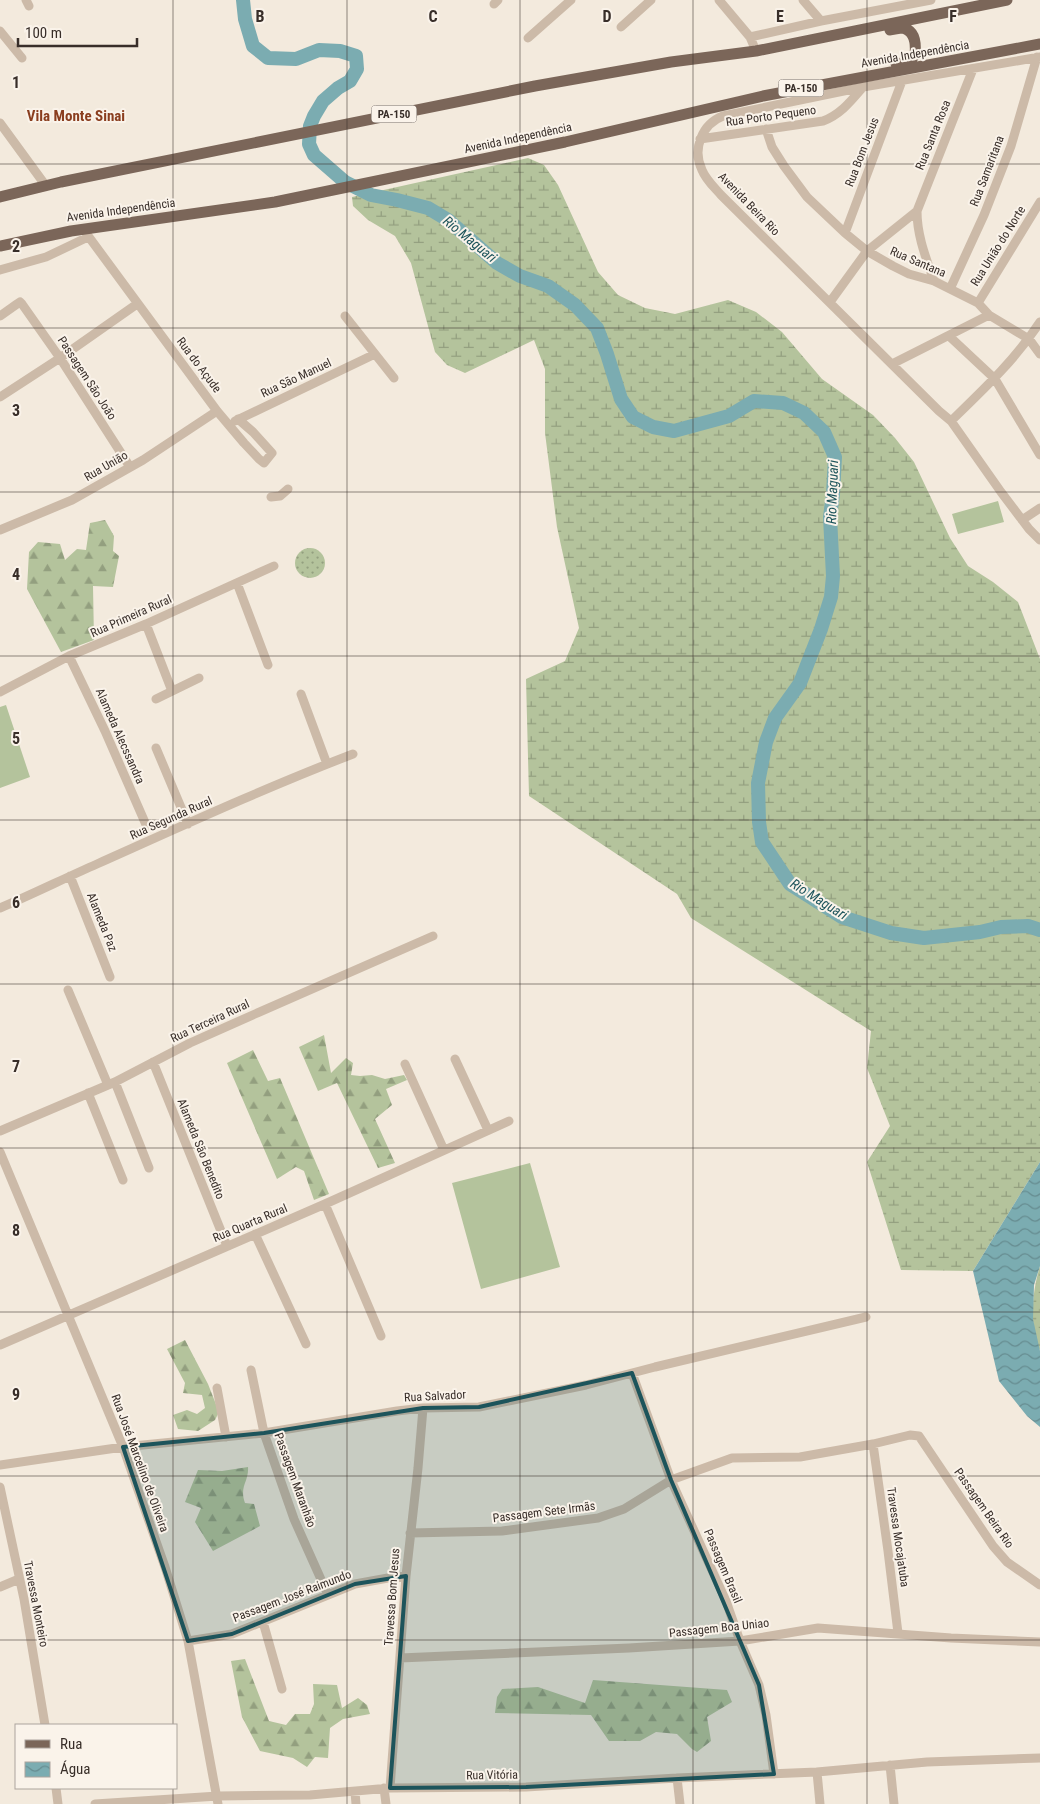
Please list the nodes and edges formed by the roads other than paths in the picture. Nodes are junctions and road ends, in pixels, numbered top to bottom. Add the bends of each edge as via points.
1 (571, 0) edge
2 (651, 0) edge
3 (719, 0) edge
4 (803, 0) edge
5 (931, 0) edge
6 (1007, 0) edge
7 (883, 4) edge
8 (821, 21) junction
9 (621, 27) dead end
10 (0, 30) edge
11 (750, 37) junction
12 (528, 38) dead end
13 (789, 44) junction
14 (1040, 44) edge
15 (756, 51) junction
16 (1039, 57) edge
17 (22, 58) dead end
18 (973, 69) junction
19 (902, 81) junction
20 (863, 87) junction
21 (800, 88) junction
22 (764, 101) junction
23 (0, 123) edge
24 (766, 129) junction
25 (700, 139) junction
26 (46, 186) junction
27 (0, 198) edge
28 (1040, 202) edge
29 (917, 211) junction
30 (85, 233) junction
31 (845, 233) junction
32 (0, 246) edge
33 (867, 251) junction
34 (0, 270) edge
35 (934, 281) junction
36 (950, 289) junction
37 (830, 302) junction
38 (978, 303) junction
39 (137, 304) junction
40 (0, 316) edge
41 (345, 316) dead end
42 (989, 316) junction
43 (1040, 322) edge
44 (949, 336) junction
45 (1029, 339) junction
46 (375, 354) junction
47 (1040, 354) edge
48 (60, 358) junction
49 (892, 364) junction
50 (394, 378) dead end
51 (995, 379) junction
52 (0, 397) edge
53 (218, 411) junction
54 (238, 419) junction
55 (951, 421) junction
56 (229, 424) junction
57 (1040, 455) edge
58 (130, 467) junction
59 (288, 489) dead end
60 (271, 497) dead end
61 (1040, 508) edge
62 (1022, 520) junction
63 (0, 530) edge
64 (1040, 540) edge
65 (274, 566) dead end
66 (237, 583) junction
67 (146, 624) junction
68 (69, 656) junction
69 (268, 665) dead end
70 (199, 678) dead end
71 (172, 691) junction
72 (0, 692) edge
73 (301, 694) dead end
74 (156, 699) dead end
75 (156, 748) dead end
76 (353, 754) dead end
77 (329, 765) junction
78 (188, 824) junction
79 (147, 827) dead end
80 (70, 876) junction
81 (0, 908) edge
82 (433, 936) dead end
83 (110, 977) dead end
84 (68, 990) dead end
85 (455, 1059) dead end
86 (153, 1062) junction
87 (405, 1064) dead end
88 (112, 1083) junction
89 (88, 1093) junction
90 (509, 1121) dead end
91 (488, 1130) junction
92 (0, 1131) edge
93 (444, 1150) junction
94 (0, 1152) edge
95 (149, 1168) dead end
96 (123, 1180) dead end
97 (325, 1204) junction
98 (255, 1234) junction
99 (226, 1246) junction
100 (68, 1315) junction
101 (866, 1317) dead end
102 (381, 1336) dead end
103 (306, 1344) dead end
104 (0, 1346) edge
105 (250, 1370) dead end
106 (632, 1373) junction
107 (216, 1388) dead end
108 (423, 1408) junction
109 (264, 1433) junction
110 (919, 1436) joint
111 (226, 1437) junction
112 (873, 1444) junction
113 (123, 1447) junction
114 (0, 1465) edge
115 (671, 1480) junction
116 (0, 1487) edge
117 (410, 1533) junction
118 (406, 1576) junction
119 (19, 1579) junction
120 (1040, 1585) edge
121 (0, 1587) edge
122 (328, 1595) junction
123 (262, 1622) junction
124 (898, 1633) junction
125 (188, 1641) junction
126 (740, 1641) junction
127 (1040, 1642) edge
128 (400, 1658) junction
129 (282, 1689) dead end
130 (45, 1724) edge
131 (1040, 1758) edge
132 (890, 1765) junction
133 (818, 1772) junction
134 (774, 1774) junction
135 (677, 1778) junction
136 (387, 1788) junction
137 (56, 1789) edge
138 (355, 1792) junction
139 (275, 1794) junction
140 (218, 1800) edge
141 (163, 1802) edge
142 (58, 1804) edge
143 (95, 1804) edge
144 (276, 1804) edge
145 (356, 1804) edge
146 (386, 1804) edge
147 (680, 1804) edge
148 (820, 1804) edge
149 (894, 1804) edge

1 - 12 street
2 - 9 street
3 - 11 street
4 - 8 street
5 - 7 street
6 - 13 main road, PA-150
7 - 8 street
8 - 11 street
10 - 17 street
11 - 15 street
13 - 15 main road, PA-150
13 - 21 main road via 807,46 902,28 911,32 916,40 915,55 909,62 814,81
14 - 21 main road, Avenida Independência / PA-150
15 - 26 main road, PA-150 via 535,86
16 - 18 street
16 - 36 street, Rua Samaritana via 1011,146
18 - 19 street
18 - 29 street, Rua Santa Rosa
19 - 20 street
19 - 31 street, Rua Bom Jesus
20 - 22 street
20 - 24 street, Rua Porto Pequeno via 833,118
21 - 22 main road, Avenida Independência / PA-150
22 - 25 street via 715,119
22 - 30 main road, Avenida Independência / PA-150 via 275,202
23 - 26 street
24 - 25 street, Rua Porto Pequeno
24 - 31 street, Rua Santana via 772,147 807,197
25 - 37 street, Avenida Beira Rio via 699,162 707,179
26 - 27 main road, PA-150
28 - 38 street, Rua União do Norte
29 - 33 street, Rua Santa Rosa
29 - 35 street, Rua Santa Rosa via 917,226
30 - 32 main road, Avenida Independência / PA-150
30 - 34 street via 46,257
30 - 39 street, Rua do Açude
31 - 33 street, Rua Santana
33 - 35 street, Rua Santana via 909,274
33 - 37 street, Rua Santa Rosa
35 - 36 street, Rua Santana
36 - 38 street, Rua Santana
37 - 49 street, Avenida Beira Rio
38 - 42 street, Rua Santana
39 - 48 street
39 - 53 street, Rua do Açude
40 - 48 street, Passagem São João via 20,302
41 - 46 street
42 - 44 street
42 - 45 street, Rua Santana
43 - 45 street
44 - 49 street
44 - 51 street
45 - 47 street, Rua Santana
45 - 51 street
46 - 50 street
46 - 54 street, Rua São Manuel
48 - 52 street
48 - 58 street, Passagem São João
49 - 55 street, Avenida Beira Rio
51 - 55 street
51 - 57 street
53 - 56 street, Rua do Açude
53 - 58 street, Rua União
54 - 56 street, Rua São Manuel
54 - 56 street, Rua do Açude via 272,453 264,463
55 - 62 street, Avenida Beira Rio
58 - 63 street, Rua União via 72,500
59 - 60 street via 280,496
61 - 62 street
62 - 64 street, Avenida Beira Rio
65 - 66 street, Rua Primeira Rural
66 - 67 street, Rua Primeira Rural
66 - 69 street
67 - 68 street, Rua Primeira Rural
67 - 71 street
68 - 72 street, Rua Primeira Rural
68 - 79 street, Alameda Alecssandra
70 - 71 street
71 - 74 street
73 - 77 street
75 - 78 street
76 - 77 street, Rua Segunda Rural
77 - 78 street, Rua Segunda Rural
78 - 80 street, Rua Segunda Rural via 108,856
80 - 81 street, Rua Segunda Rural
80 - 83 street, Alameda Paz
82 - 86 street, Rua Terceira Rural via 398,955 362,964
84 - 88 street
85 - 91 street
86 - 88 street, Rua Terceira Rural
86 - 99 street, Alameda São Benedito
87 - 93 street
88 - 89 street, Rua Terceira Rural
88 - 95 street
89 - 92 street, Rua Terceira Rural
89 - 96 street
90 - 91 street, Rua Quarta Rural
91 - 93 street, Rua Quarta Rural
93 - 97 street, Rua Quarta Rural via 354,1188
94 - 100 street, Rua José Marcelino de Oliveira
97 - 98 street, Rua Quarta Rural
97 - 102 street
98 - 99 street, Rua Quarta Rural
98 - 103 street
99 - 100 street, Rua Quarta Rural
100 - 104 street, Rua Quarta Rural
100 - 113 street, Rua José Marcelino de Oliveira
101 - 106 street, Rua Salvador
105 - 109 street, Passagem Maranhão
106 - 108 street, Rua Salvador via 479,1407
106 - 115 street, Passagem Brasil
107 - 111 street
108 - 109 street, Rua Salvador
108 - 117 street, Travessa Bom Jesus
109 - 111 street, Rua Salvador
109 - 122 street, Passagem Maranhão via 294,1519
110 - 112 street, Passagem Sete Irmãs via 910,1435
110 - 120 street, Passagem Beira Rio via 993,1546 1007,1562
111 - 113 street, Rua Salvador
112 - 115 street, Passagem Sete Irmãs via 785,1458 732,1458
112 - 124 street, Travessa Mocajatuba
113 - 114 street, Rua Salvador
113 - 125 street, Rua José Marcelino de Oliveira
115 - 117 street, Passagem Sete Irmãs via 624,1509 598,1518 502,1531
115 - 126 street, Passagem Brasil via 726,1600
116 - 119 street, Travessa Monteiro
117 - 118 street, Travessa Bom Jesus
118 - 122 street, Passagem José Raimundo via 355,1584
118 - 128 street, Travessa Bom Jesus
119 - 121 street
119 - 130 street, Travessa Monteiro
122 - 123 street, Passagem José Raimundo
123 - 125 street, Passagem José Raimundo via 232,1634
123 - 129 street
124 - 126 street, Passagem Boa Uniao via 818,1628
124 - 127 street, Passagem Boa Uniao
125 - 140 street, Rua José Marcelino de Oliveira
126 - 128 street, Passagem Boa Uniao
126 - 134 street, Passagem Brasil via 759,1685
128 - 136 street, Travessa Bom Jesus
131 - 132 street, Rua Vitória
132 - 133 street, Rua Vitória
132 - 149 street
133 - 134 street, Rua Vitória
133 - 148 street
134 - 135 street, Rua Vitória
135 - 136 street, Rua Vitória via 526,1786
135 - 147 street
136 - 138 street, Rua Vitória
136 - 146 street, Travessa Bom Jesus
137 - 142 street
138 - 139 street, Rua Vitória
138 - 145 street
139 - 140 street, Rua Vitória
139 - 144 street
140 - 141 street, Rua Vitória
141 - 143 street, Rua Vitória

